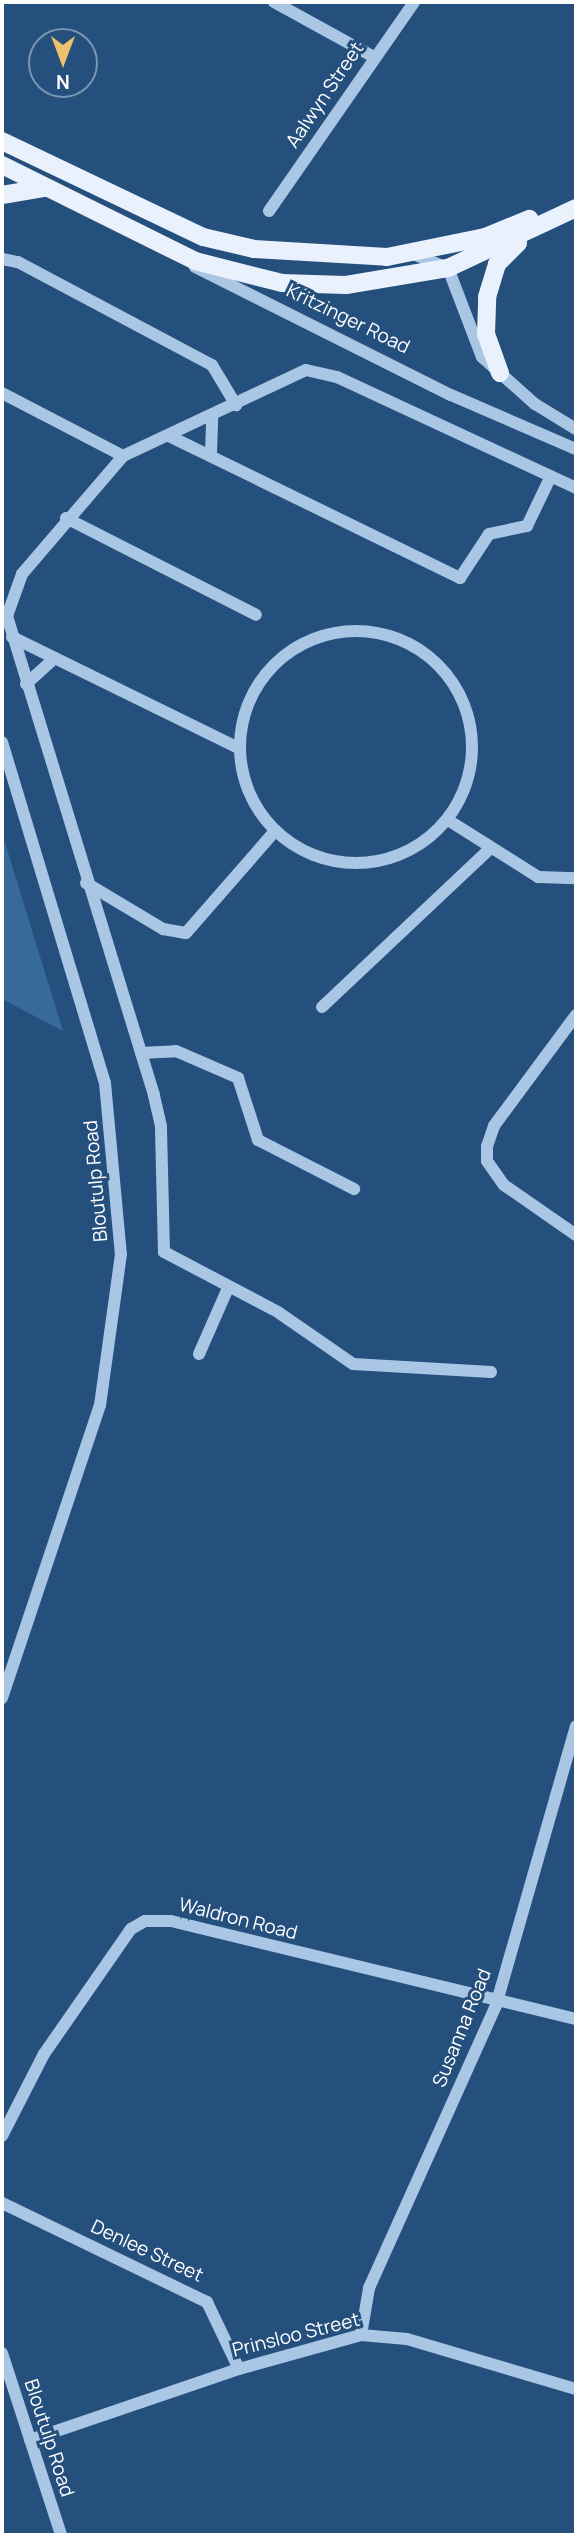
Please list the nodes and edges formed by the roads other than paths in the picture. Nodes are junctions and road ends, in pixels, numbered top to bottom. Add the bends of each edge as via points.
1 (274, 2) edge
2 (414, 2) edge
3 (374, 57) junction
4 (2, 134) edge
5 (2, 141) edge
6 (26, 155) junction
7 (2, 165) edge
8 (44, 188) junction
9 (2, 195) edge
10 (576, 198) edge
11 (576, 208) edge
12 (269, 211) dead end
13 (105, 220) junction
14 (538, 220) junction
15 (409, 253) junction
16 (2, 259) edge
17 (448, 268) junction
18 (500, 373) junction
19 (2, 393) edge
20 (236, 405) junction
21 (212, 416) junction
22 (576, 429) edge
23 (169, 436) junction
24 (576, 449) edge
25 (211, 453) junction
26 (123, 456) junction
27 (551, 476) junction
28 (576, 488) edge
29 (66, 518) junction
30 (256, 614) dead end
31 (12, 637) junction
32 (55, 658) junction
33 (26, 684) junction
34 (2, 742) edge
35 (239, 748) junction
36 (448, 820) junction
37 (275, 831) junction
38 (491, 848) junction
39 (576, 878) edge
40 (86, 883) junction
41 (322, 1007) dead end
42 (576, 1015) edge
43 (141, 1053) junction
44 (354, 1189) dead end
45 (576, 1235) edge
46 (228, 1288) junction
47 (199, 1354) dead end
48 (491, 1372) dead end
49 (2, 1698) edge
50 (576, 1726) edge
51 (496, 2005) junction
52 (576, 2019) edge
53 (2, 2136) edge
54 (2, 2203) edge
55 (361, 2335) junction
56 (2, 2353) edge
57 (239, 2369) junction
58 (576, 2389) edge
59 (30, 2440) junction
60 (61, 2535) edge

1 - 3 street
2 - 3 street, Aalwyn Street
3 - 12 street, Aalwyn Street
4 - 6 main road
5 - 6 main road, Kritzinger Road
6 - 15 main road, Kritzinger Road via 203,237 313,256
7 - 8 main road, Kritzinger Road
8 - 9 main road
8 - 13 main road, Kritzinger Road
10 - 14 main road
11 - 14 main road
13 - 17 main road, Kritzinger Road via 195,261 282,282 346,285
13 - 24 street, Kritzinger Road via 451,395
14 - 15 main road, Kritzinger Road
14 - 17 main road, Kritzinger Road
14 - 18 main road via 497,264 491,281 486,334
15 - 17 street, Kritzinger Road
16 - 20 street via 18,262 212,365
17 - 18 street via 471,338
18 - 22 street
19 - 26 street
20 - 21 street
20 - 27 street via 294,372 317,370
21 - 23 street
21 - 25 street
23 - 25 street
23 - 26 street
25 - 27 street via 460,578 489,534 527,526
26 - 29 street
27 - 28 street
29 - 30 street
29 - 31 street via 12,596 7,616
31 - 32 street
31 - 33 street
32 - 33 street
32 - 35 street
33 - 40 street
34 - 49 street, Bloutulp Road via 105,1083 121,1254 100,1405
35 - 36 street via 246,708 265,673 296,647 334,633 374,632 413,645 444,670 465,705 470,732 467,785
35 - 37 street via 247,788
36 - 37 street via 419,845 357,862 307,853
36 - 38 street
37 - 40 street via 186,933 163,929
38 - 39 street via 538,877
38 - 41 street
40 - 43 street
42 - 45 street via 494,1126 487,1161 504,1185
43 - 44 street via 176,1051 238,1078 258,1140
43 - 46 street via 161,1126 160,1243 170,1258
46 - 47 street
46 - 48 street via 353,1364
50 - 51 street, Susanna Road
51 - 52 street, Waldron Road
51 - 53 street, Waldron Road via 171,1922 145,1921 131,1929 44,2054
51 - 55 street, Susanna Road via 369,2288
54 - 57 street, Denlee Street via 196,2294 216,2311
55 - 57 street, Prinsloo Street
55 - 58 street, Prinsloo Street via 407,2339
56 - 59 street, Bloutulp Road
57 - 59 street, Prinsloo Street
59 - 60 street, Bloutulp Road

